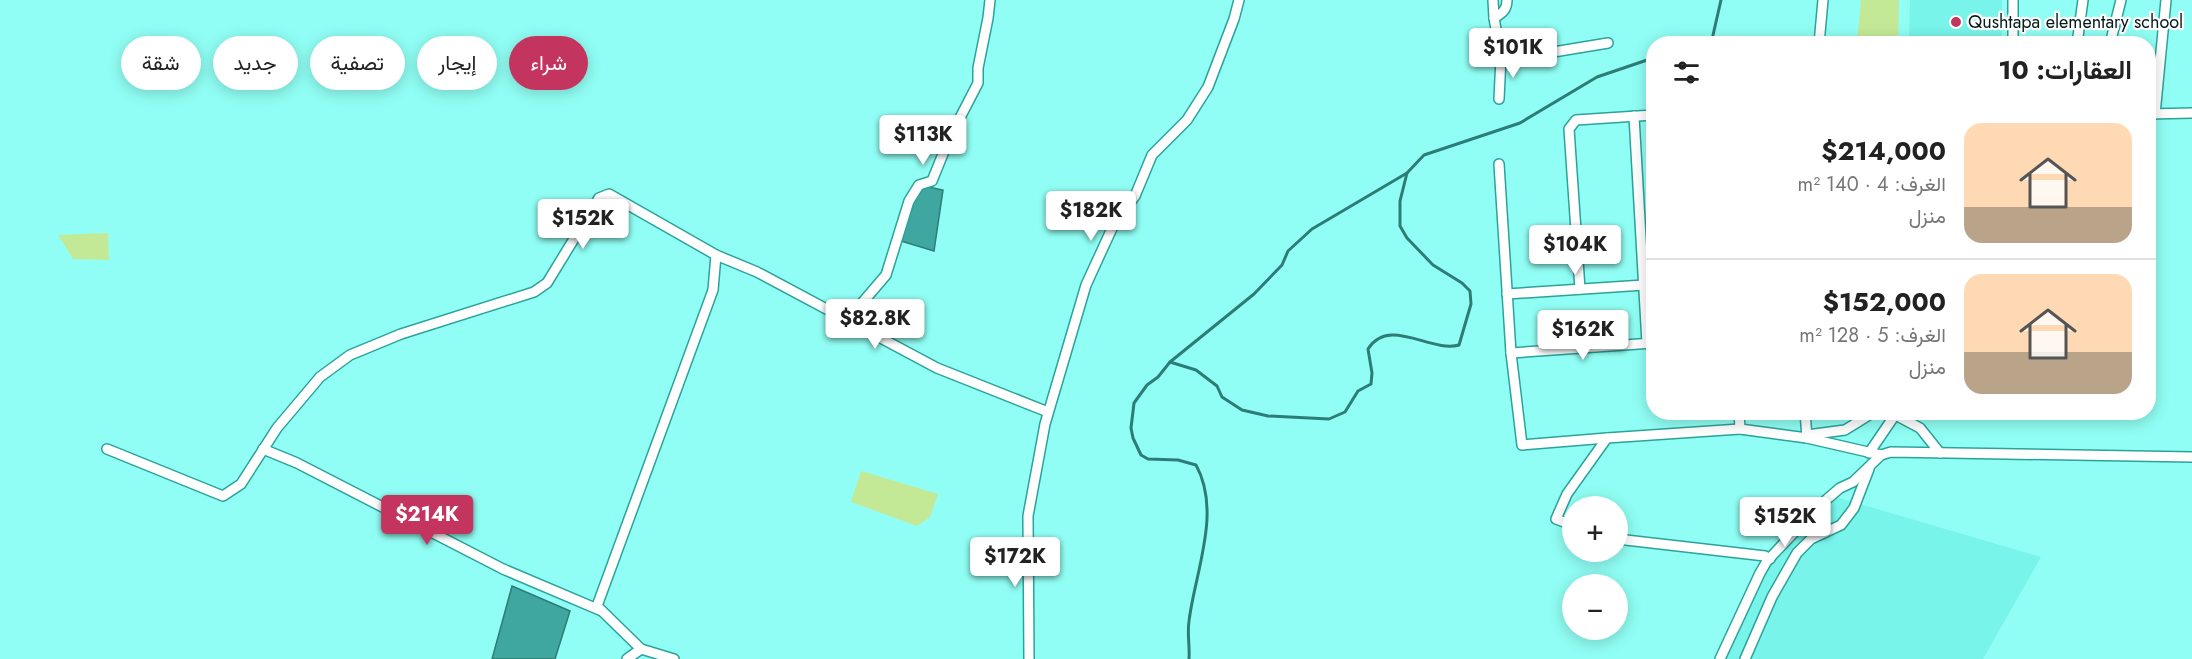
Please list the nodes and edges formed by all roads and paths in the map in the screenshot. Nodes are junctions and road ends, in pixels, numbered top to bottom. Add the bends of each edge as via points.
1 (990, 0) edge
2 (1239, 0) edge
3 (1494, 0) edge
4 (1506, 0) edge
5 (1823, 0) edge
6 (2013, 0) edge
7 (2083, 0) edge
8 (2121, 0) edge
9 (2166, 0) edge
10 (1494, 18) junction
11 (1820, 36) edge
12 (2013, 36) edge
13 (2078, 36) edge
14 (2112, 36) edge
15 (1608, 44) dead end
16 (1501, 58) junction
17 (2156, 81) edge
18 (1499, 99) dead end
19 (2192, 113) edge
20 (2156, 114) edge
21 (1646, 115) edge
22 (1634, 116) junction
23 (1499, 164) dead end
24 (716, 255) junction
25 (1644, 285) junction
26 (1580, 289) junction
27 (1646, 290) edge
28 (1507, 294) junction
29 (854, 323) junction
30 (1646, 343) edge
31 (1511, 353) junction
32 (1048, 412) junction
33 (1739, 420) edge
34 (1806, 420) edge
35 (1861, 420) edge
36 (1890, 420) edge
37 (1906, 420) edge
38 (1740, 429) junction
39 (1807, 436) junction
40 (1607, 438) junction
41 (263, 449) junction
42 (107, 450) dead end
43 (1869, 453) junction
44 (1940, 453) junction
45 (1881, 455) junction
46 (2192, 457) edge
47 (1870, 466) junction
48 (1566, 496) edge
49 (1562, 505) edge
50 (1562, 521) edge
51 (1628, 540) edge
52 (1770, 559) junction
53 (603, 612) junction
54 (641, 649) junction
55 (627, 659) edge
56 (674, 659) edge
57 (1029, 659) edge
58 (1720, 659) edge
59 (1745, 659) edge

1 - 29 street via 978,83 932,181 919,185 909,201 886,275 862,303
2 - 32 street via 1208,87 1187,120 1152,154 1135,196 1114,224 1086,285
3 - 10 street
4 - 10 street via 1507,7
5 - 11 street
6 - 12 street
7 - 13 street
8 - 14 street
9 - 17 street
10 - 16 street
15 - 16 street
16 - 18 street
19 - 20 street
21 - 22 street
22 - 25 street
22 - 26 street via 1576,120 1569,129
23 - 28 street
24 - 29 street
24 - 41 street via 609,194 599,198 547,283 534,292 401,334 350,355 320,377
24 - 53 street via 713,290 597,606
25 - 26 street
25 - 27 street
26 - 28 street
28 - 31 street
29 - 32 street via 937,368
30 - 31 street
31 - 40 street via 1522,445
32 - 57 street via 1028,516
33 - 38 street
34 - 39 street
35 - 39 street via 1845,430
36 - 43 street
37 - 44 street via 1920,428
38 - 39 street
38 - 40 street
39 - 43 street
40 - 48 street
41 - 42 street via 241,484 223,496
41 - 53 street via 503,569
43 - 45 street
44 - 45 street
44 - 46 street
45 - 47 street
47 - 52 street via 1819,506
47 - 59 street via 1854,508 1841,525 1810,539 1797,553 1772,597
49 - 50 street via 1556,519
51 - 52 street
52 - 58 street
53 - 54 street
54 - 55 street
54 - 56 street

